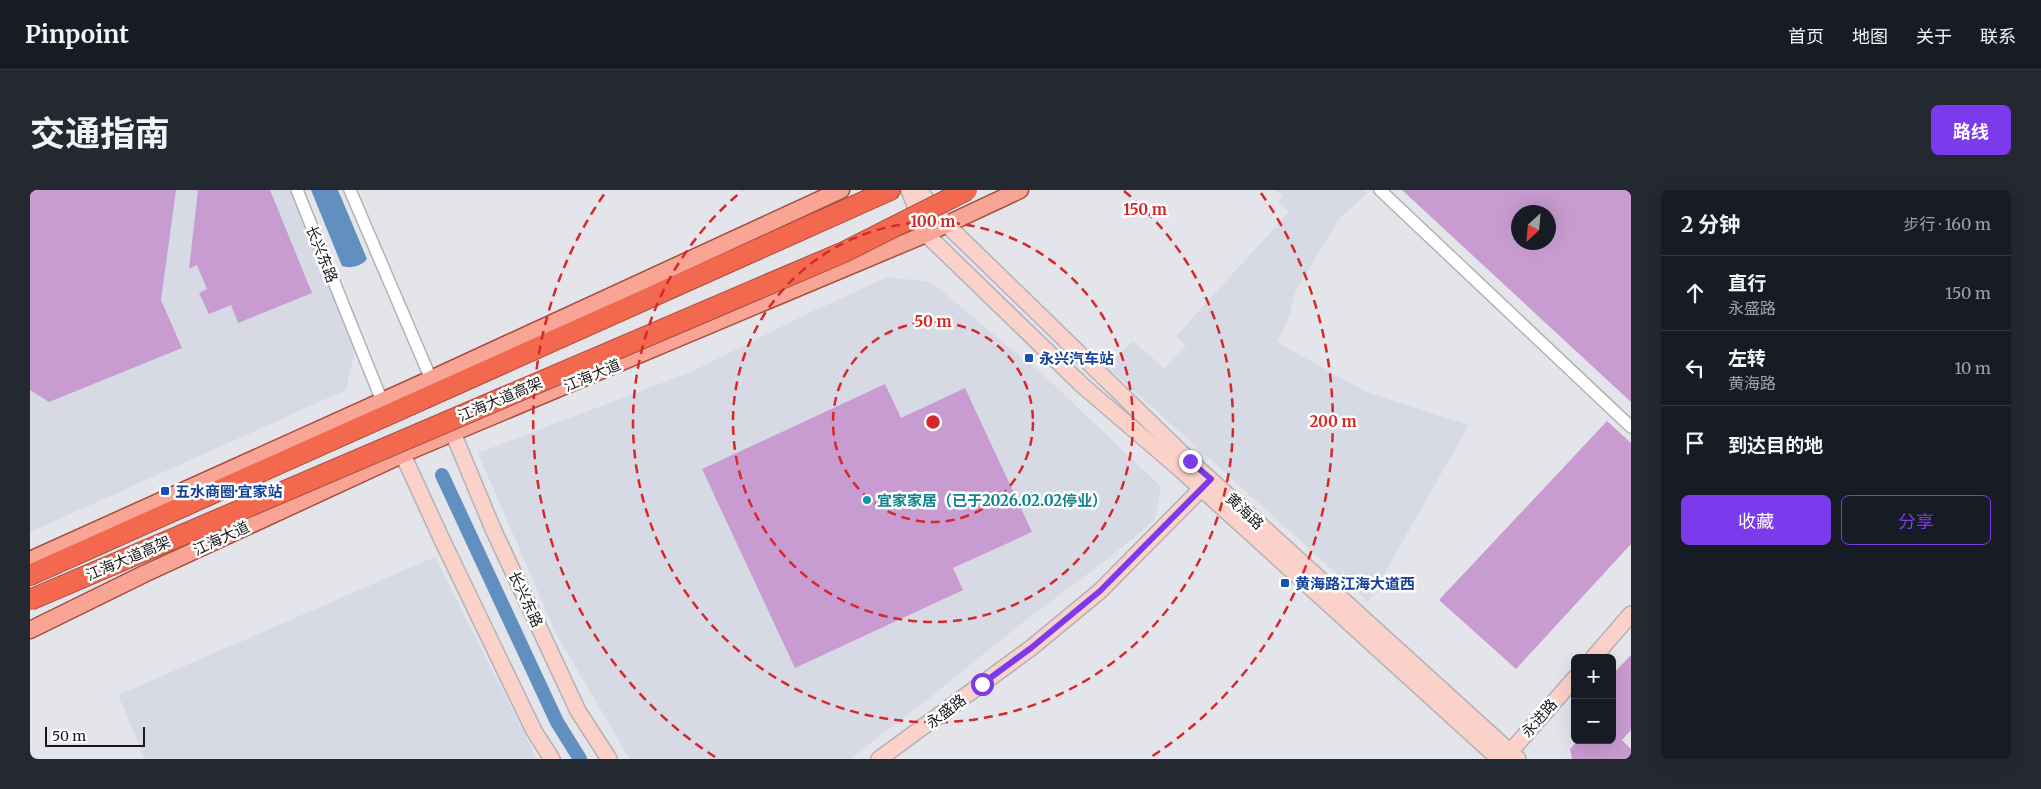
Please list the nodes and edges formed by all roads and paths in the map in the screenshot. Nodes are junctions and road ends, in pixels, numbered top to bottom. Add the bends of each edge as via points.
1 (296, 190) edge
2 (350, 190) edge
3 (841, 190) edge
4 (890, 190) edge
5 (909, 190) edge
6 (919, 190) edge
7 (968, 190) edge
8 (1020, 190) edge
9 (1380, 190) edge
10 (946, 224) junction
11 (926, 234) junction
12 (431, 379) junction
13 (382, 401) junction
14 (1631, 427) edge
15 (454, 433) junction
16 (403, 455) junction
17 (1206, 484) junction
18 (30, 560) edge
19 (30, 575) edge
20 (30, 600) edge
21 (1631, 614) edge
22 (30, 630) edge
23 (1596, 654) edge
24 (1571, 683) edge
25 (1507, 757) edge
26 (552, 759) edge
27 (609, 759) edge
28 (879, 759) edge

1 - 13 street, 长兴东路
2 - 12 street
3 - 12 main road
4 - 19 highway, 江海大道高架
5 - 11 street, 黄海路
6 - 10 street, 黄海路
7 - 20 highway, 江海大道高架, bridge via 844,252
8 - 10 main road, 江海大道
9 - 14 street
10 - 11 main road, 江海大道
10 - 17 street, 黄海路
11 - 15 main road, 江海大道
11 - 17 street, 黄海路 via 1083,386
12 - 13 main road
13 - 18 main road
15 - 16 main road, 江海大道
15 - 27 street, 长兴东路 via 493,529 578,711
16 - 22 main road, 江海大道
16 - 26 street via 534,731
17 - 25 street, 黄海路
17 - 28 street, 永盛路 via 1100,591 1031,648
21 - 23 street
24 - 25 street, 永进路

